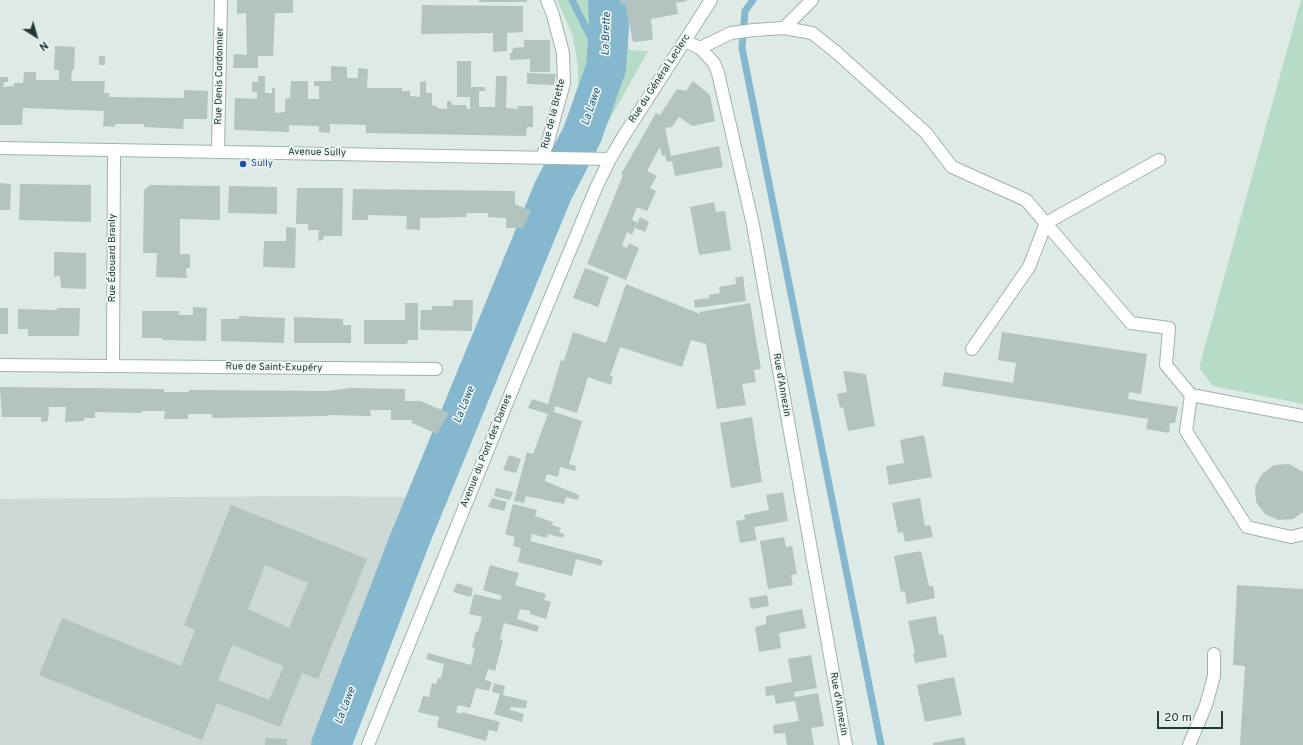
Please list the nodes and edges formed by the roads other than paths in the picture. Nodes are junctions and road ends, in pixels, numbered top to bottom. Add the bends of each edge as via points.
1 (221, 0) edge
2 (547, 0) edge
3 (711, 0) edge
4 (812, 0) edge
5 (784, 28) junction
6 (685, 41) junction
7 (700, 48) junction
8 (0, 148) edge
9 (114, 150) junction
10 (218, 152) junction
11 (546, 158) junction
12 (610, 159) junction
13 (1159, 160) dead end
14 (1046, 223) junction
15 (972, 349) dead end
16 (0, 364) edge
17 (113, 366) junction
18 (436, 369) dead end
19 (1191, 395) junction
20 (1303, 416) edge
21 (1303, 534) edge
22 (1214, 654) dead end
23 (368, 745) edge
24 (846, 745) edge
25 (1190, 745) edge

1 - 10 street, Rue Denis Cordonnier
2 - 11 street, Rue de la Brette via 563,53 564,83 547,145
3 - 6 street, Rue du Général Leclerc
4 - 5 street
5 - 7 street via 731,34
5 - 14 street via 812,33 926,133 952,167 1026,200
6 - 7 street, Rue d'Annezin
6 - 12 street, Rue du Général Leclerc
7 - 24 street, Rue d'Annezin via 714,63 718,73 753,225
8 - 9 street, Avenue Sully
9 - 10 street, Avenue Sully
9 - 17 street, Rue Édouard Branly
10 - 11 street, Avenue Sully
11 - 12 street, Avenue Sully
12 - 23 street, Avenue du Pont des Dames via 520,371
13 - 14 street
14 - 15 street via 1029,267
14 - 19 street via 1132,323 1169,328 1166,365
16 - 17 street, Rue de Saint-Exupéry
17 - 18 street, Rue de Saint-Exupéry
19 - 20 street
19 - 21 street via 1186,431 1247,526 1291,537
22 - 25 street via 1214,676

